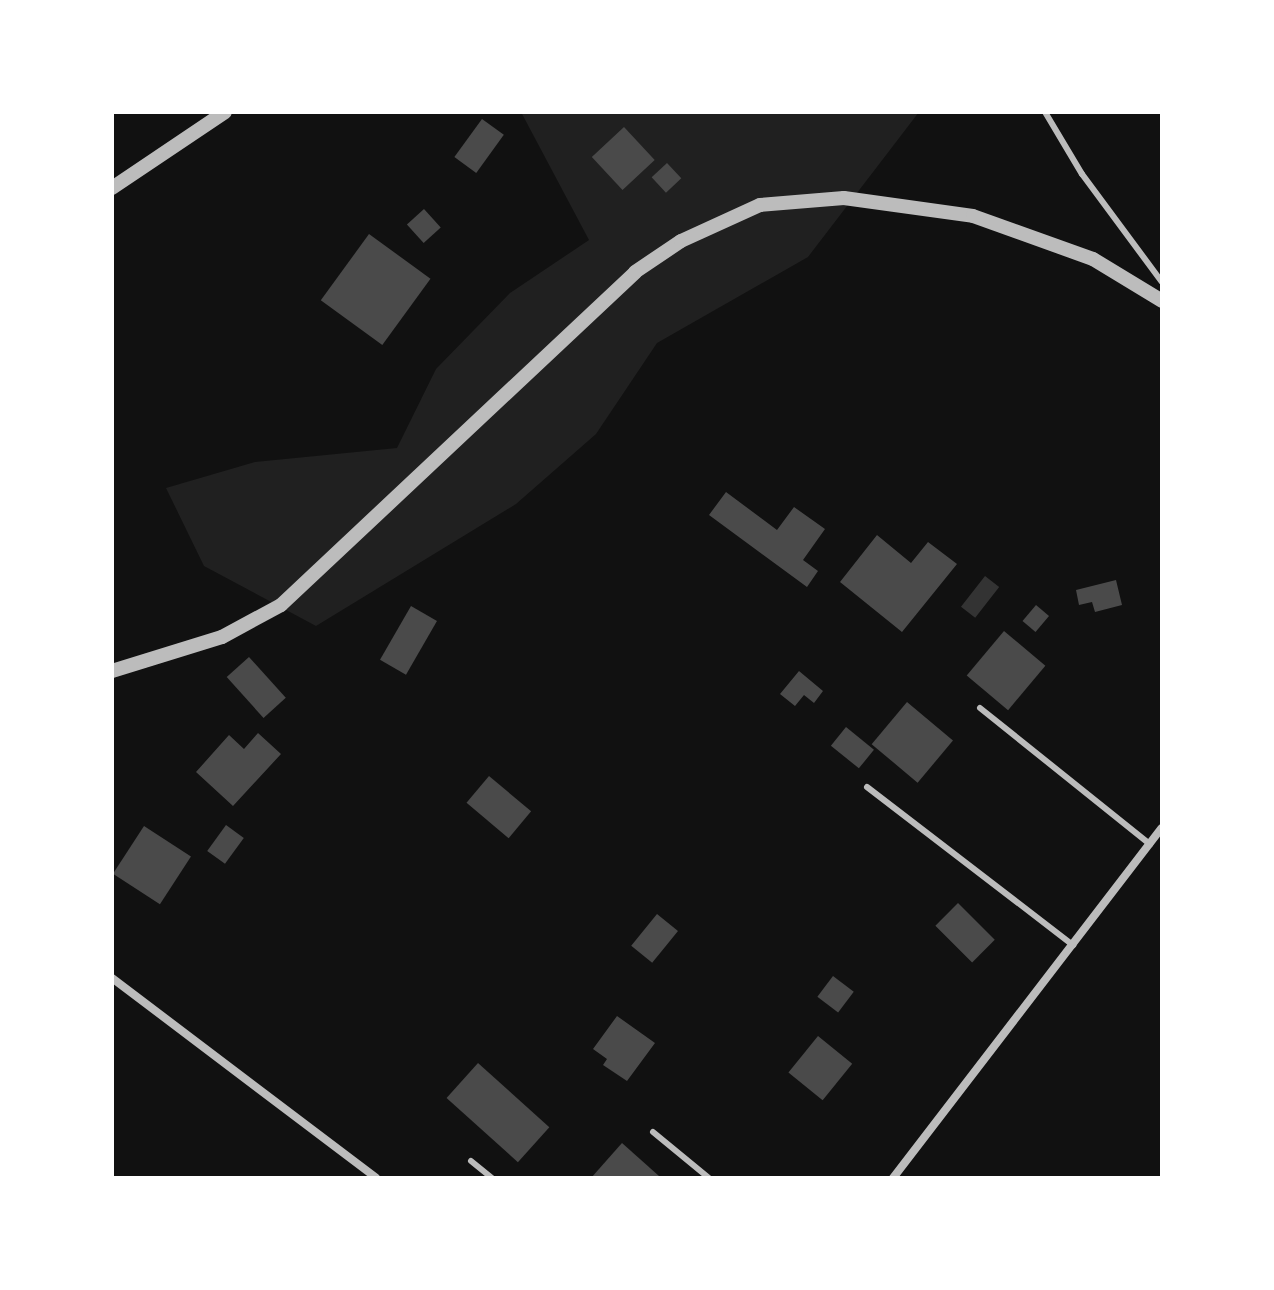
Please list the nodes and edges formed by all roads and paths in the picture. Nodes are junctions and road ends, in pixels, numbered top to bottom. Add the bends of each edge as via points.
1 (225, 112) edge
2 (1045, 112) edge
3 (112, 188) edge
4 (1162, 282) edge
5 (1162, 301) edge
6 (112, 671) edge
7 (980, 708) dead end
8 (867, 787) dead end
9 (1162, 828) edge
10 (1150, 844) junction
11 (1073, 945) junction
12 (112, 978) edge
13 (653, 1132) dead end
14 (471, 1161) dead end
15 (376, 1178) edge
16 (492, 1178) edge
17 (709, 1178) edge
18 (893, 1178) edge

1 - 3 street
2 - 4 lane via 1082,174
5 - 6 street via 1093,259 973,216 844,198 760,205 681,241 635,272 281,605 222,637
7 - 10 lane
8 - 11 lane
9 - 10 street
10 - 11 street
11 - 18 street
12 - 15 street
13 - 17 lane
14 - 16 lane

